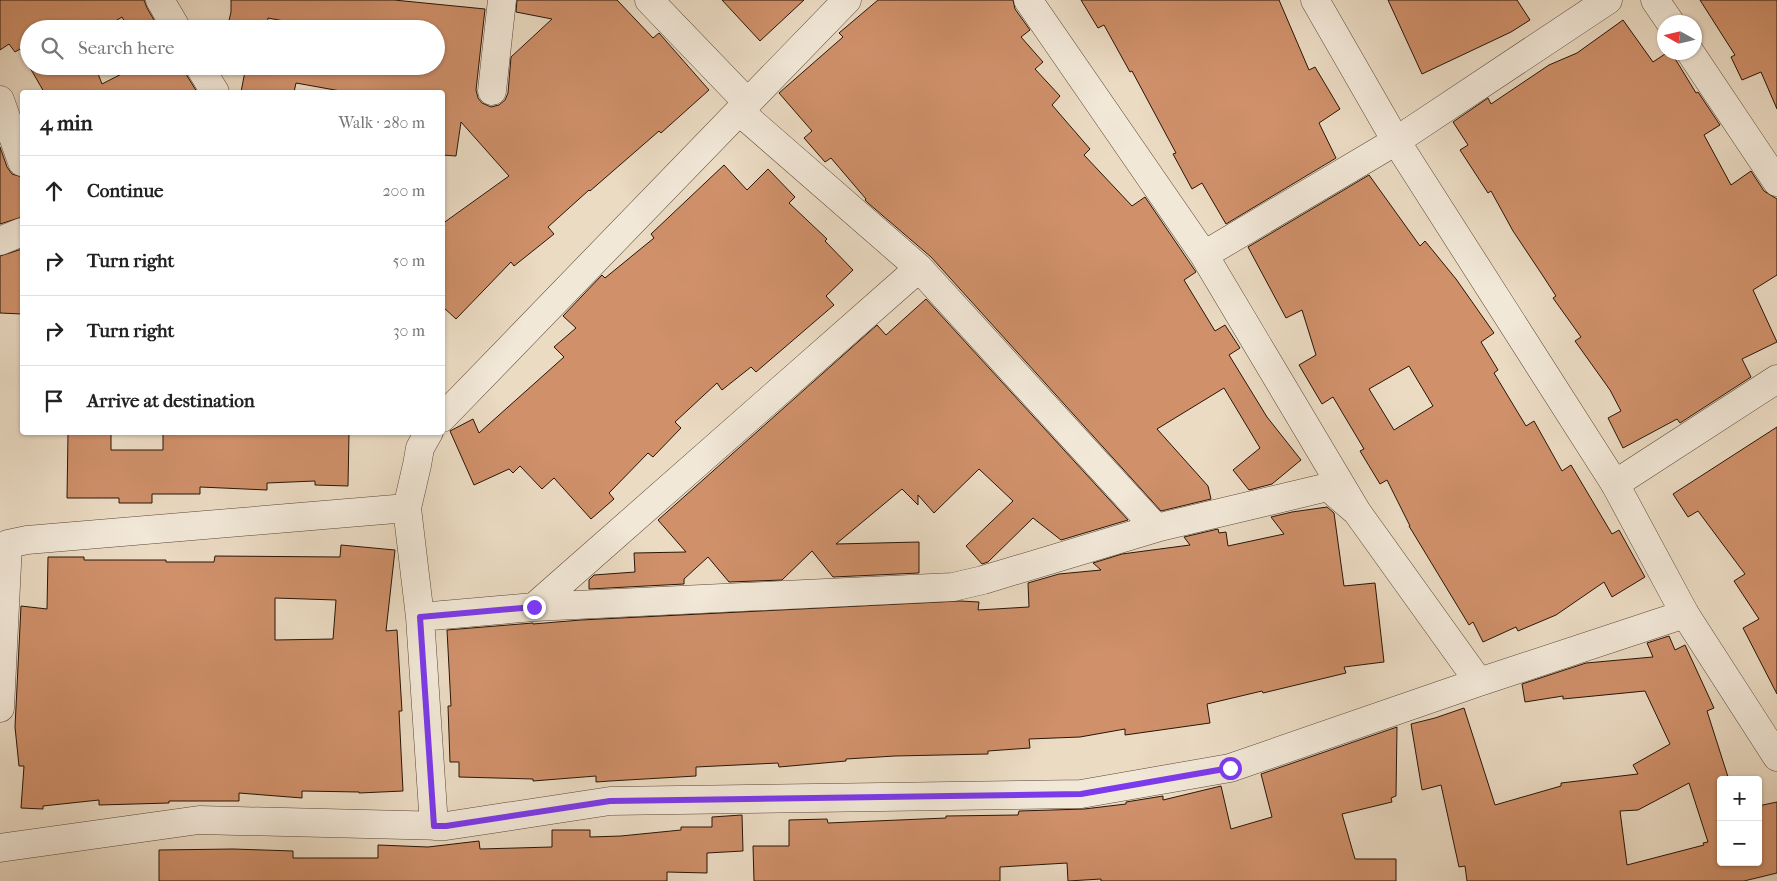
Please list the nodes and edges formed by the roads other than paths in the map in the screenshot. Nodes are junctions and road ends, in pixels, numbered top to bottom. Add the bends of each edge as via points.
1 (160, 0) edge
2 (502, 0) edge
3 (649, 0) edge
4 (847, 0) edge
5 (1028, 0) edge
6 (1315, 0) edge
7 (1608, 0) edge
8 (1655, 0) edge
9 (1665, 15) edge
10 (172, 20) edge
11 (1695, 60) edge
12 (205, 75) edge
13 (214, 90) edge
14 (492, 91) dead end
15 (0, 100) edge
16 (744, 108) junction
17 (1396, 140) junction
18 (20, 156) edge
19 (1777, 182) edge
20 (20, 233) edge
21 (0, 241) edge
22 (1204, 255) junction
23 (919, 268) junction
24 (1777, 379) edge
25 (445, 415) edge
26 (422, 438) edge
27 (1615, 484) junction
28 (407, 508) junction
29 (1357, 512) junction
30 (1156, 528) junction
31 (534, 607) junction
32 (1684, 614) junction
33 (420, 617) junction
34 (1479, 682) junction
35 (0, 708) edge
36 (1777, 757) edge
37 (434, 826) junction
38 (0, 848) edge

1 - 10 street
2 - 14 street
3 - 16 street
4 - 16 street
5 - 22 street
6 - 17 street
7 - 17 street
8 - 9 street
11 - 19 street
12 - 13 street
15 - 18 street
16 - 23 street
16 - 25 street
17 - 22 street
17 - 27 street
20 - 21 street
22 - 29 street
23 - 30 street
23 - 31 street
24 - 27 street
26 - 28 street
27 - 32 street
28 - 33 street
28 - 35 street via 8,544
29 - 30 street via 1328,488
29 - 34 street
30 - 31 street via 953,587
31 - 33 street
32 - 34 street
32 - 36 street
33 - 37 street
34 - 37 street via 1230,768 1081,794 610,801
37 - 38 street via 199,820

